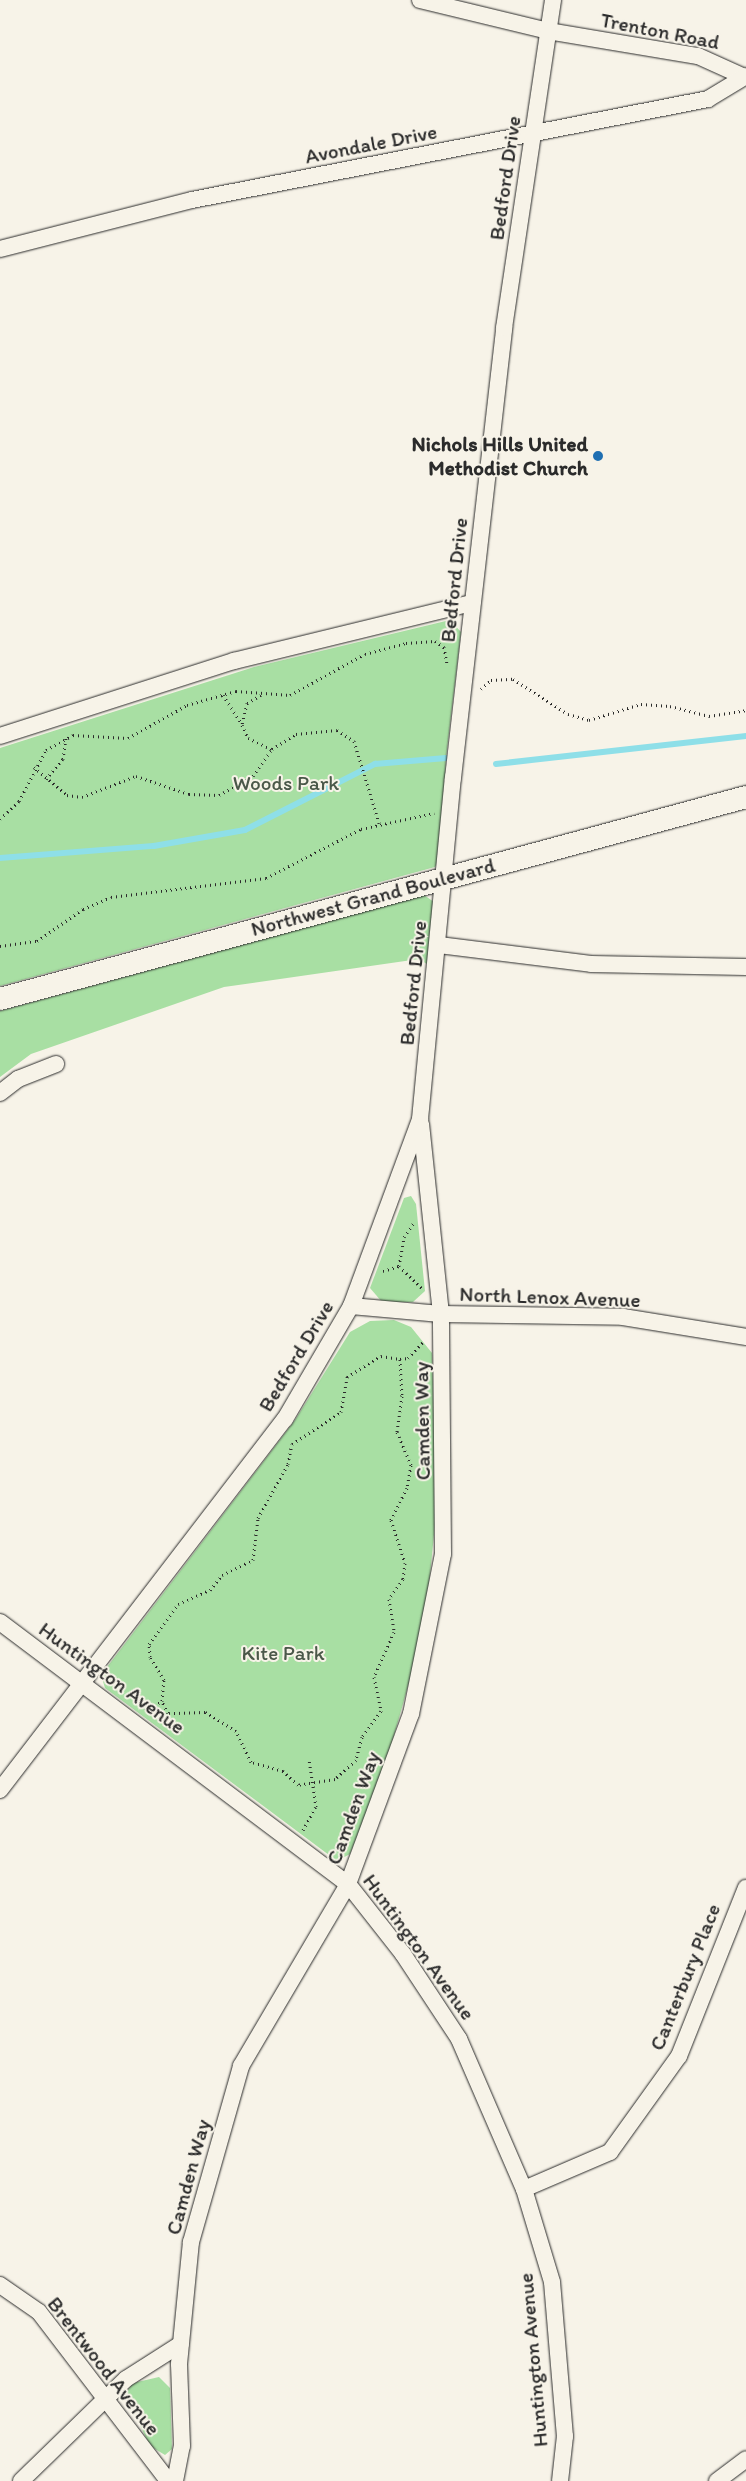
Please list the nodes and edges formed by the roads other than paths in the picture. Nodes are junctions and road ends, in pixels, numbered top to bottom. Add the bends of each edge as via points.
1 (420, 0) edge
2 (553, 0) edge
3 (548, 31) junction
4 (744, 76) edge
5 (532, 134) junction
6 (0, 249) edge
7 (472, 603) junction
8 (0, 736) edge
9 (746, 797) edge
10 (446, 877) junction
11 (439, 945) junction
12 (746, 967) edge
13 (0, 999) edge
14 (56, 1064) dead end
15 (0, 1094) edge
16 (420, 1119) junction
17 (351, 1306) junction
18 (440, 1309) junction
19 (746, 1337) edge
20 (0, 1622) edge
21 (81, 1680) junction
22 (0, 1790) edge
23 (348, 1884) junction
24 (746, 1888) edge
25 (524, 2189) junction
26 (0, 2286) edge
27 (181, 2344) junction
28 (104, 2400) junction
29 (746, 2459) edge
30 (21, 2481) edge
31 (168, 2481) edge
32 (175, 2481) edge
33 (560, 2481) edge
34 (717, 2481) edge

1 - 3 street, Trenton Road
2 - 3 street, Bedford Drive
3 - 4 street, Trenton Road via 698,56
3 - 5 street, Bedford Drive
4 - 5 street, Avondale Drive via 708,99
5 - 6 street, Avondale Drive via 192,200
5 - 7 street, Bedford Drive
7 - 8 street via 234,661
7 - 10 street, Bedford Drive
9 - 10 street, Northwest Grand Boulevard
10 - 11 street, Bedford Drive
10 - 13 street, Northwest Grand Boulevard
11 - 12 street via 591,964
11 - 16 street, Bedford Drive
14 - 15 street via 18,1079
16 - 17 street, Bedford Drive
16 - 18 street, Camden Way
17 - 18 street, North Lenox Avenue
17 - 21 street, Bedford Drive via 285,1419 221,1506
18 - 19 street, North Lenox Avenue via 623,1317
18 - 23 street, Camden Way via 443,1554 411,1714
20 - 21 street, Huntington Avenue
21 - 22 street, Bedford Drive
21 - 23 street, Huntington Avenue
23 - 25 street, Huntington Avenue via 403,1954 459,2039
23 - 27 street, Camden Way via 241,2066 191,2242
24 - 25 street, Canterbury Place via 679,2056 610,2152
25 - 33 street, Huntington Avenue via 552,2282 565,2436
26 - 28 street, Brentwood Avenue via 39,2312
27 - 28 street via 126,2379
27 - 32 street, Camden Way via 182,2446
28 - 30 street
28 - 31 street, Brentwood Avenue
29 - 34 street

